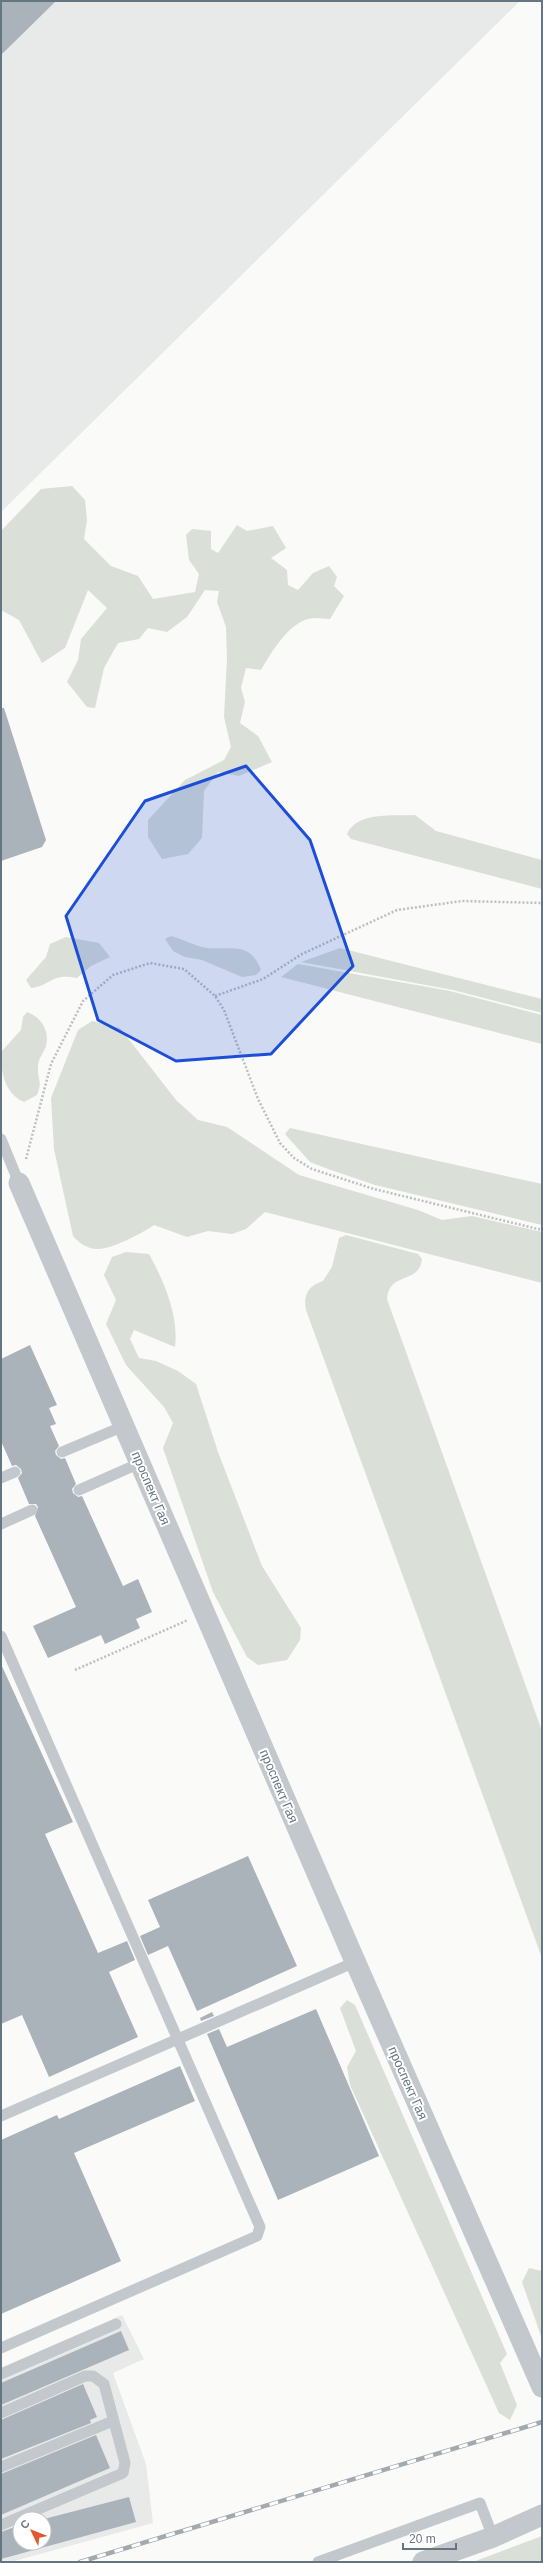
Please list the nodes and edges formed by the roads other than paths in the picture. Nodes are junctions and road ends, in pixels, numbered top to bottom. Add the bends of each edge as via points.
1 (1, 1139) edge
2 (19, 1183) joint
3 (124, 1426) junction
4 (62, 1452) dead end
5 (140, 1463) junction
6 (15, 1472) dead end
7 (1, 1478) edge
8 (79, 1490) dead end
9 (32, 1510) dead end
10 (1, 1524) edge
11 (1, 1636) edge
12 (355, 1962) junction
13 (178, 2039) junction
14 (1, 2116) edge
15 (116, 2324) dead end
16 (1, 2348) edge
17 (1, 2374) edge
18 (542, 2387) edge
19 (1, 2413) edge
20 (113, 2421) junction
21 (1, 2467) edge
22 (542, 2515) edge
23 (1, 2526) edge
24 (493, 2536) junction
25 (318, 2562) edge
26 (423, 2562) edge

1 - 2 lane
2 - 3 street, проспект Гая
3 - 4 lane
3 - 5 street, проспект Гая
5 - 8 lane
5 - 12 street, проспект Гая
6 - 7 lane
9 - 10 lane
11 - 13 lane
12 - 13 lane
12 - 18 street, проспект Гая
13 - 14 lane
13 - 16 lane via 260,2227 257,2236
15 - 17 lane
19 - 20 lane via 85,2376 93,2376 104,2384
20 - 21 lane
20 - 23 lane via 125,2463 123,2473
22 - 24 street
24 - 25 lane via 480,2503
24 - 26 street

